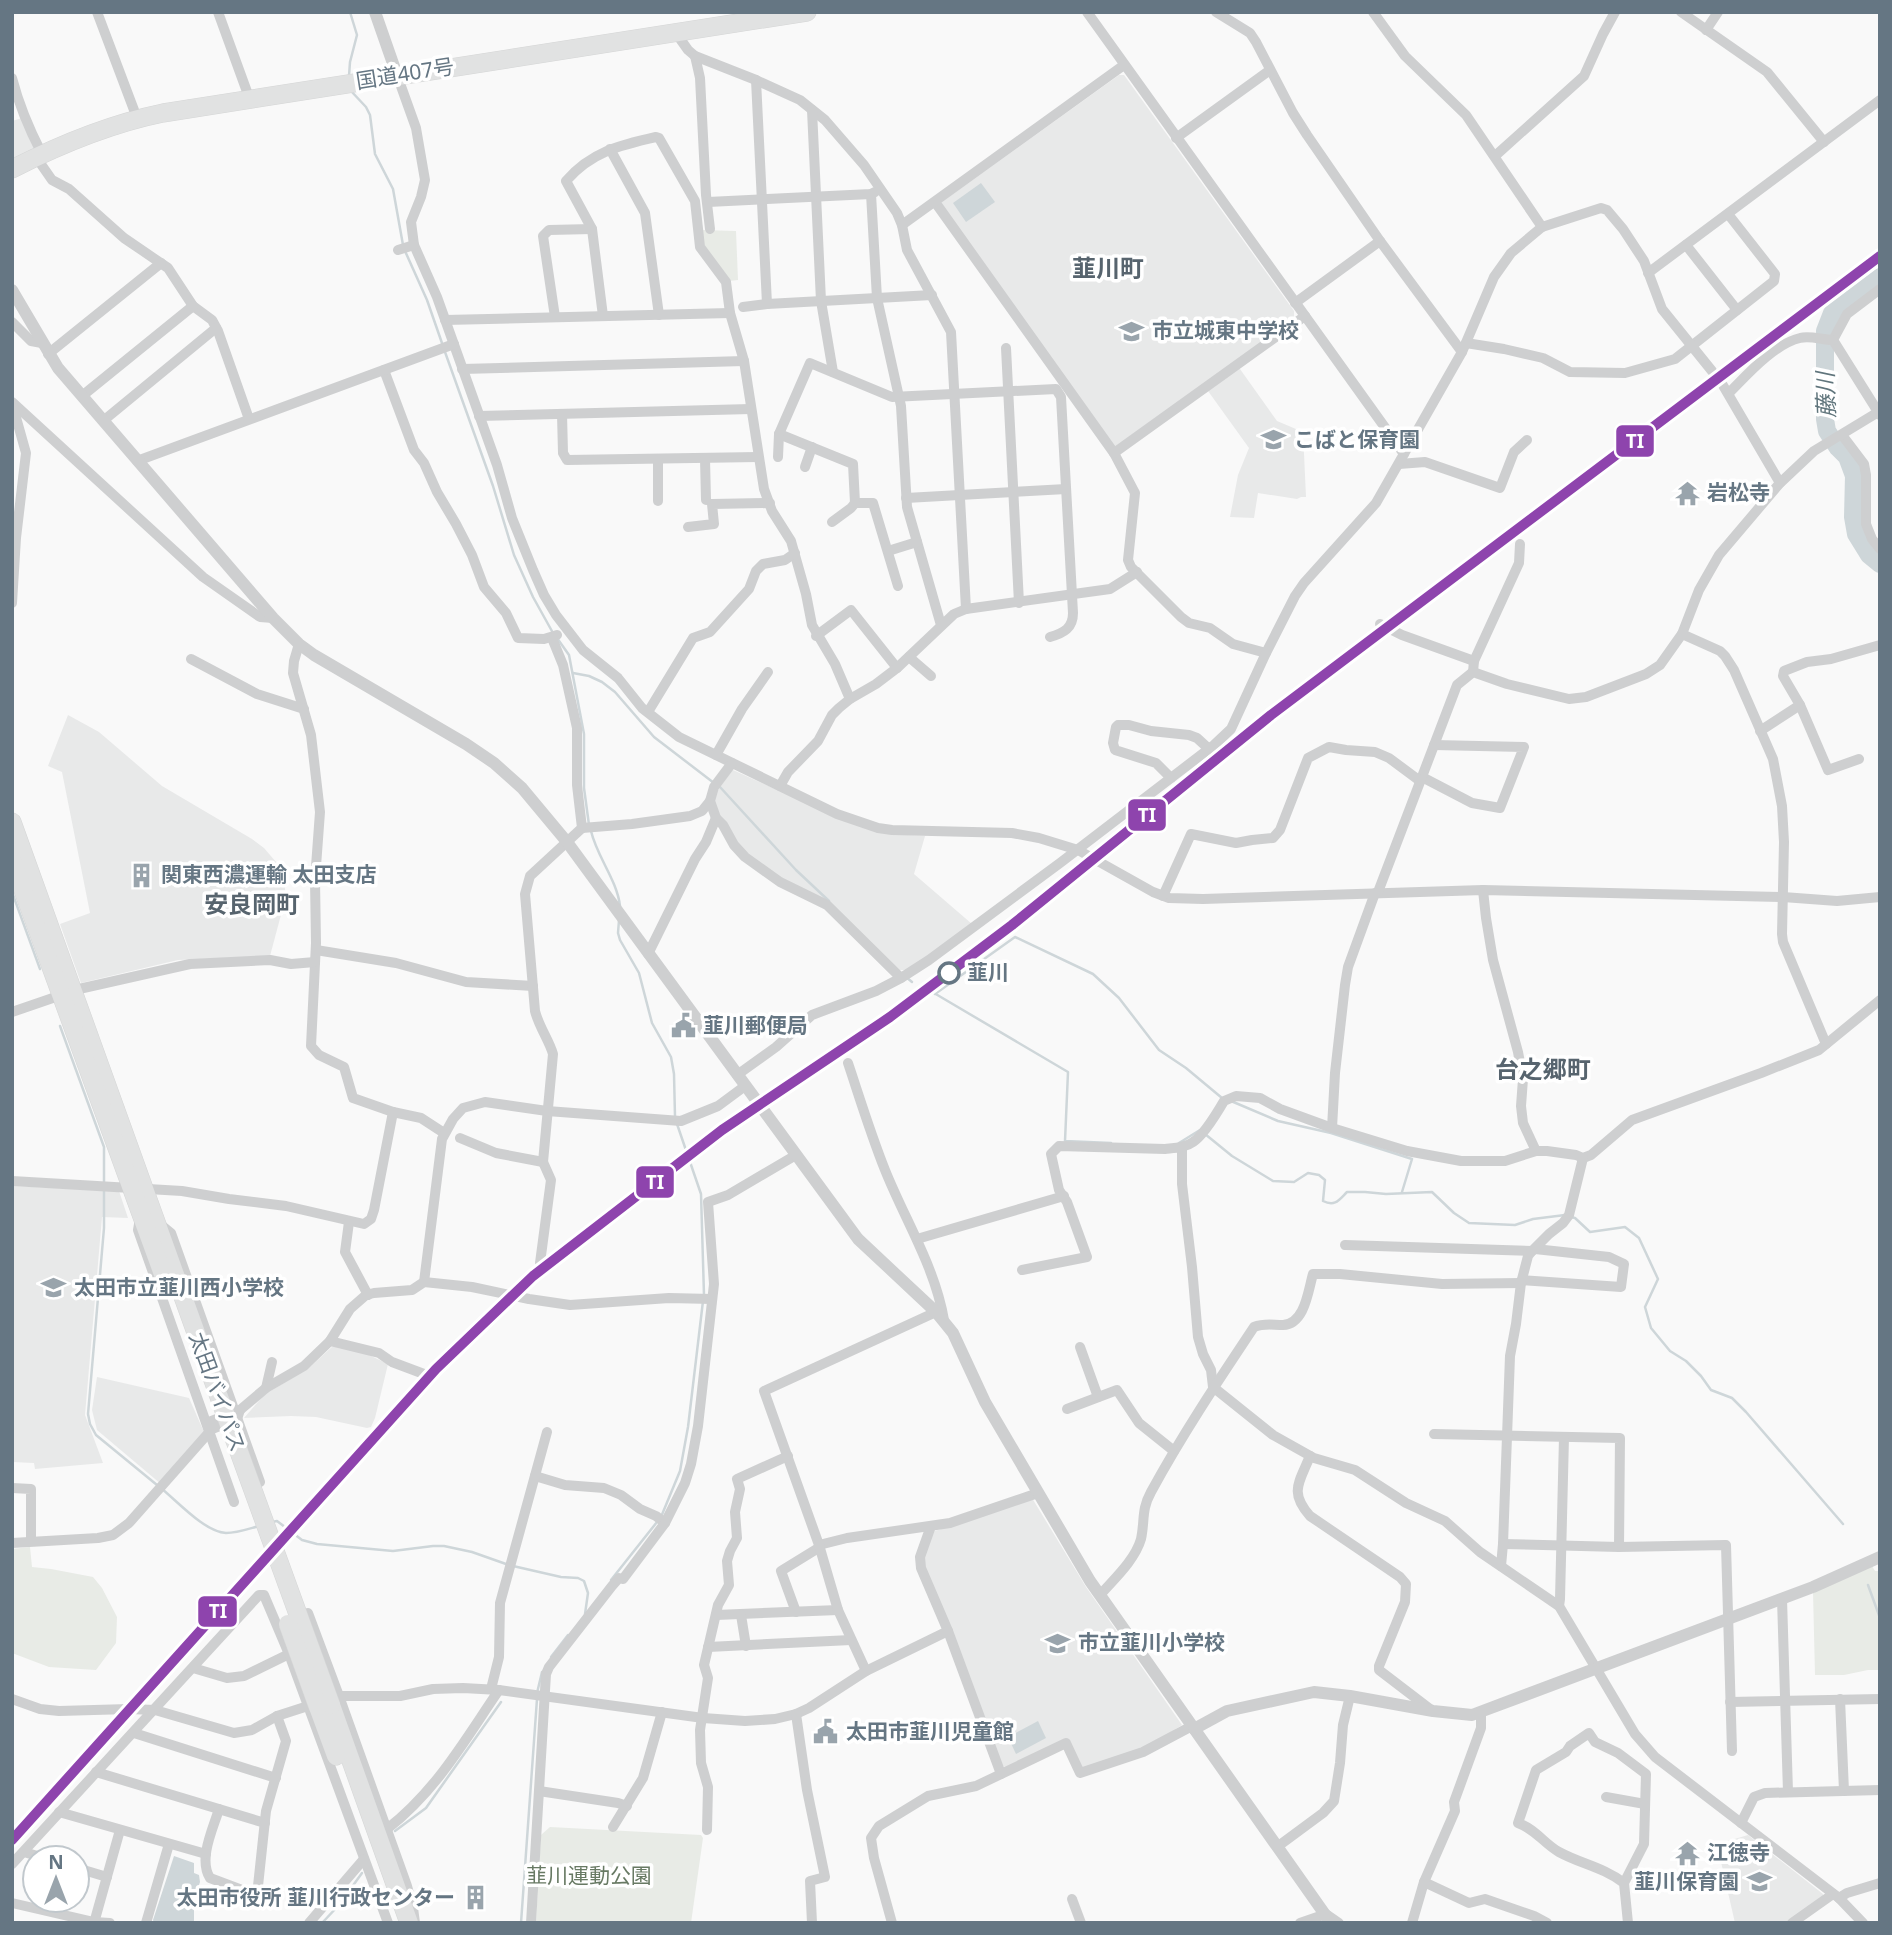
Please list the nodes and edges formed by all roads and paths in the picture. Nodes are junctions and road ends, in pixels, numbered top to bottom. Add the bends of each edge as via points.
1 (97, 12) edge
2 (218, 12) edge
3 (375, 12) edge
4 (1087, 12) edge
5 (1216, 12) edge
6 (1373, 12) edge
7 (1615, 12) edge
8 (1681, 12) edge
9 (1718, 12) edge
10 (799, 13) edge
11 (1706, 30) junction
12 (676, 33) junction
13 (695, 56) junction
14 (1124, 65) junction
15 (1270, 70) junction
16 (397, 75) junction
17 (12, 78) edge
18 (756, 80) junction
19 (250, 100) junction
20 (1880, 100) edge
21 (812, 110) junction
22 (137, 118) junction
23 (1176, 138) junction
24 (1824, 142) junction
25 (610, 149) junction
26 (39, 155) junction
27 (1495, 156) junction
28 (12, 169) edge
29 (875, 191) junction
30 (816, 196) junction
31 (761, 199) junction
32 (708, 202) junction
33 (935, 202) junction
34 (1728, 214) junction
35 (902, 225) junction
36 (1542, 227) junction
37 (592, 229) junction
38 (710, 229) dead end
39 (1380, 242) junction
40 (1686, 245) junction
41 (412, 246) junction
42 (398, 250) dead end
43 (161, 263) junction
44 (1648, 273) junction
45 (1880, 289) edge
46 (12, 290) edge
47 (932, 295) junction
48 (877, 298) junction
49 (821, 301) junction
50 (1295, 303) junction
51 (767, 304) junction
52 (193, 306) junction
53 (743, 307) dead end
54 (1737, 310) junction
55 (730, 313) junction
56 (659, 315) junction
57 (603, 316) junction
58 (1305, 316) junction
59 (555, 317) junction
60 (445, 320) junction
61 (12, 322) edge
62 (216, 328) junction
63 (1833, 340) junction
64 (452, 345) junction
65 (1692, 346) junction
66 (45, 348) junction
67 (1006, 348) dead end
68 (1464, 348) junction
69 (744, 361) junction
70 (463, 369) junction
71 (384, 370) junction
72 (1712, 371) dead end
73 (833, 372) junction
74 (1721, 382) dead end
75 (1008, 392) junction
76 (1729, 393) junction
77 (954, 394) junction
78 (82, 396) junction
79 (899, 397) junction
80 (12, 402) edge
81 (751, 409) junction
82 (1879, 413) edge
83 (562, 414) junction
84 (479, 416) junction
85 (249, 419) junction
86 (103, 421) junction
87 (779, 434) junction
88 (1842, 435) junction
89 (1527, 440) dead end
90 (812, 447) junction
91 (1114, 453) junction
92 (758, 457) junction
93 (778, 457) dead end
94 (705, 458) junction
95 (1402, 459) junction
96 (658, 460) junction
97 (137, 461) junction
98 (805, 467) dead end
99 (1780, 483) junction
100 (1066, 489) junction
101 (1013, 492) junction
102 (959, 495) junction
103 (906, 498) junction
104 (706, 500) dead end
105 (658, 501) dead end
106 (769, 503) junction
107 (855, 503) junction
108 (832, 522) dead end
109 (688, 527) dead end
110 (916, 542) junction
111 (1520, 544) dead end
112 (1880, 549) edge
113 (888, 551) junction
114 (795, 553) junction
115 (1137, 572) junction
116 (898, 586) dead end
117 (1072, 595) junction
118 (12, 603) edge
119 (1019, 603) junction
120 (966, 610) junction
121 (274, 618) junction
122 (1380, 624) dead end
123 (941, 625) junction
124 (559, 634) junction
125 (1682, 634) junction
126 (816, 636) junction
127 (1050, 637) dead end
128 (299, 644) junction
129 (1880, 645) edge
130 (1266, 653) junction
131 (909, 657) junction
132 (191, 659) dead end
133 (1473, 666) junction
134 (897, 668) junction
135 (768, 672) dead end
136 (931, 676) dead end
137 (850, 698) junction
138 (1800, 705) junction
139 (304, 709) junction
140 (648, 712) junction
141 (1760, 731) junction
142 (1434, 745) junction
143 (1209, 749) junction
144 (716, 755) junction
145 (1859, 759) dead end
146 (732, 763) junction
147 (1171, 778) junction
148 (1421, 779) junction
149 (780, 786) junction
150 (710, 802) junction
151 (716, 818) junction
152 (12, 822) edge
153 (588, 828) junction
154 (566, 842) junction
155 (1078, 850) junction
156 (12, 860) edge
157 (1483, 890) junction
158 (1376, 892) junction
159 (1163, 896) junction
160 (1783, 897) junction
161 (1880, 897) edge
162 (316, 950) junction
163 (648, 954) junction
164 (315, 962) junction
165 (901, 978) junction
166 (533, 986) junction
167 (67, 992) junction
168 (1880, 1000) edge
169 (12, 1012) edge
170 (1826, 1044) junction
171 (848, 1063) dead end
172 (741, 1080) junction
173 (547, 1111) junction
174 (393, 1112) junction
175 (1332, 1128) junction
176 (444, 1133) junction
177 (460, 1138) dead end
178 (1182, 1147) junction
179 (1536, 1151) junction
180 (796, 1155) junction
181 (1583, 1158) junction
182 (543, 1162) junction
183 (12, 1181) edge
184 (138, 1187) junction
185 (1064, 1196) junction
186 (149, 1219) junction
187 (349, 1222) junction
188 (917, 1239) junction
189 (1345, 1245) dead end
190 (1533, 1250) junction
191 (540, 1263) dead end
192 (1022, 1270) dead end
193 (1522, 1281) junction
194 (424, 1282) junction
195 (368, 1295) junction
196 (706, 1299) junction
197 (940, 1316) junction
198 (330, 1341) junction
199 (1080, 1347) dead end
200 (272, 1362) dead end
201 (424, 1374) dead end
202 (1213, 1387) junction
203 (266, 1388) junction
204 (1098, 1397) junction
205 (1066, 1409) dead end
206 (229, 1411) junction
207 (209, 1432) junction
208 (547, 1432) dead end
209 (1434, 1434) dead end
210 (1507, 1435) junction
211 (1564, 1437) junction
212 (1174, 1451) junction
213 (788, 1456) junction
214 (1310, 1456) junction
215 (535, 1476) junction
216 (260, 1482) dead end
217 (12, 1488) edge
218 (1038, 1493) junction
219 (234, 1502) dead end
220 (661, 1520) junction
221 (931, 1526) junction
222 (31, 1541) junction
223 (12, 1543) edge
224 (1503, 1544) junction
225 (819, 1546) junction
226 (1562, 1546) junction
227 (1619, 1547) junction
228 (1880, 1557) edge
229 (1501, 1566) junction
230 (1100, 1595) junction
231 (1782, 1599) junction
232 (1559, 1606) junction
233 (838, 1610) junction
234 (796, 1612) junction
235 (308, 1613) dead end
236 (716, 1615) junction
237 (741, 1615) junction
238 (1728, 1619) junction
239 (948, 1631) junction
240 (851, 1640) junction
241 (746, 1646) junction
242 (708, 1647) junction
243 (289, 1654) junction
244 (194, 1668) junction
245 (1597, 1669) junction
246 (866, 1671) junction
247 (495, 1690) junction
248 (1350, 1696) junction
249 (544, 1697) junction
250 (12, 1699) edge
251 (1840, 1699) junction
252 (1880, 1699) edge
253 (1786, 1700) junction
254 (1730, 1702) junction
255 (324, 1703) junction
256 (155, 1710) junction
257 (1433, 1711) junction
258 (662, 1713) junction
259 (1481, 1713) junction
260 (796, 1714) junction
261 (277, 1716) junction
262 (703, 1718) junction
263 (1193, 1727) junction
264 (134, 1733) junction
265 (1731, 1751) dead end
266 (1655, 1757) junction
267 (96, 1772) junction
268 (1642, 1772) junction
269 (1001, 1774) junction
270 (276, 1778) junction
271 (1880, 1790) edge
272 (539, 1791) junction
273 (1844, 1791) junction
274 (1788, 1792) junction
275 (1606, 1797) dead end
276 (1645, 1804) junction
277 (627, 1806) junction
278 (219, 1809) junction
279 (59, 1812) junction
280 (265, 1823) junction
281 (1741, 1823) junction
282 (613, 1827) dead end
283 (387, 1829) junction
284 (120, 1830) junction
285 (706, 1830) dead end
286 (30, 1844) edge
287 (169, 1844) junction
288 (1277, 1847) junction
289 (206, 1854) junction
290 (364, 1859) junction
291 (91, 1872) edge
292 (107, 1877) junction
293 (1424, 1882) junction
294 (1624, 1883) junction
295 (1880, 1883) edge
296 (1836, 1896) junction
297 (1072, 1899) dead end
298 (12, 1903) edge
299 (1329, 1918) edge
300 (94, 1922) edge
301 (110, 1923) edge
302 (146, 1923) edge
303 (309, 1923) edge
304 (388, 1923) edge
305 (397, 1923) edge
306 (409, 1923) edge
307 (415, 1923) edge
308 (531, 1923) edge
309 (812, 1923) edge
310 (892, 1923) edge
311 (1081, 1923) edge
312 (1300, 1923) edge
313 (1339, 1923) edge
314 (1412, 1923) edge
315 (1547, 1923) edge
316 (1628, 1923) edge
317 (1792, 1923) edge
318 (1863, 1923) edge

1 - 22 street
2 - 19 street
3 - 16 street
4 - 14 street
5 - 15 street via 1250,33
6 - 27 street via 1405,56 1466,115
7 - 27 street via 1584,76
8 - 11 street
9 - 11 street
10 - 12 highway, 国道407号
11 - 24 street via 1767,72
12 - 13 street
12 - 16 highway, 国道407号
13 - 18 street
13 - 32 street
14 - 23 street
14 - 33 street
15 - 23 street
15 - 39 street via 1293,113
16 - 19 highway, 国道407号
16 - 41 street via 416,128 425,180 411,222
17 - 26 street
18 - 21 street
18 - 31 street
19 - 22 highway, 国道407号
20 - 24 street
21 - 29 street via 863,165
21 - 30 street
22 - 26 highway, 国道407号
23 - 50 street
24 - 34 street
25 - 37 street via 577,167 566,181
25 - 55 street via 659,138 695,201 700,247 726,282
25 - 56 street via 646,213
26 - 28 highway, 国道407号
26 - 43 street via 52,180
27 - 36 street
29 - 30 street
29 - 35 street via 897,213
29 - 48 street
30 - 31 street
30 - 49 street
31 - 32 street
31 - 51 street
32 - 38 street
33 - 35 street
33 - 91 street
34 - 40 street
34 - 54 street via 1775,274 1774,281
35 - 47 street via 906,250
36 - 44 street via 1607,210
36 - 68 street via 1511,253 1493,277
37 - 57 street
37 - 59 street via 549,230 543,236
39 - 50 street
39 - 68 street
40 - 44 street
40 - 54 street
41 - 42 street
41 - 60 street
43 - 52 street
43 - 66 street
44 - 65 street via 1662,309
45 - 63 street via 1846,314
46 - 66 street
47 - 48 street
47 - 77 street via 951,332
48 - 49 street
48 - 79 street
49 - 51 street
49 - 73 street
50 - 58 street
51 - 53 street
52 - 62 street
52 - 78 street
54 - 65 street
55 - 56 street
55 - 69 street
56 - 57 street
57 - 59 street
58 - 91 street
58 - 95 street
59 - 60 street
60 - 64 street
61 - 66 street
62 - 85 street
62 - 86 street
63 - 76 street via 1797,338 1764,360
63 - 82 street
64 - 70 street
64 - 71 street
65 - 68 street via 1675,359 1625,373 1570,372 1543,358 1504,349
65 - 72 street
66 - 78 street
67 - 75 street
68 - 95 street
69 - 70 street
69 - 81 street
70 - 84 street
71 - 85 street
71 - 124 street via 414,450 472,555 484,587 519,638
73 - 79 street
73 - 87 street via 810,363
74 - 76 street
75 - 77 street
75 - 100 street via 1056,389 1061,397
75 - 101 street
76 - 99 street
77 - 79 street
77 - 102 street
78 - 86 street
79 - 103 street
80 - 118 street via 26,453
80 - 121 street via 203,577 260,617
81 - 83 street
81 - 92 street
82 - 88 street
83 - 84 street
83 - 96 street via 563,457 567,460
84 - 124 street via 512,517
85 - 97 street
86 - 97 street
87 - 90 street
87 - 93 street
88 - 99 street via 1814,452
88 - 112 street via 1864,464 1866,524
89 - 95 street via 1514,452 1500,488 1425,462
90 - 98 street
90 - 107 street via 853,464
91 - 115 street via 1135,494 1128,559
92 - 94 street
92 - 106 street
94 - 96 street
94 - 104 street
95 - 130 street via 1376,503 1304,583
96 - 105 street
97 - 121 street
99 - 125 street via 1719,555
100 - 101 street
100 - 117 street
101 - 102 street
101 - 119 street
102 - 103 street
102 - 120 street
103 - 110 street
106 - 109 street via 712,505 714,524
106 - 114 street
107 - 108 street
107 - 113 street via 873,503
110 - 113 street
110 - 123 street
111 - 133 street via 1519,563
113 - 116 street
114 - 126 street
114 - 140 street via 763,564 749,589 710,632 693,638
115 - 117 street via 1110,589
115 - 130 street via 1189,623 1210,628 1233,644
117 - 119 street
117 - 127 street via 1070,627
119 - 120 street
120 - 123 street
121 - 128 street
122 - 133 street
123 - 131 street
124 - 140 street via 618,678
124 - 153 street via 577,728 577,785
125 - 133 street via 1660,665 1586,697 1569,698 1507,684
125 - 141 street via 1725,656
126 - 134 street via 851,610
126 - 137 street
128 - 139 street via 293,673
128 - 154 street via 494,763 523,788
129 - 138 street via 1784,671
130 - 143 street via 1231,729
131 - 134 street
131 - 136 street
132 - 139 street via 257,694
133 - 142 street via 1457,685
134 - 137 street
135 - 144 street
137 - 149 street via 832,715 818,741
138 - 141 street
138 - 145 street via 1828,769
139 - 162 street via 320,812
140 - 144 street via 679,737
141 - 160 street via 1773,759 1782,806
142 - 148 street
142 - 148 street via 1524,747 1500,808 1472,803
143 - 147 street
143 - 147 street via 1189,735 1116,727 1115,750 1156,763
144 - 146 street
146 - 149 street
146 - 150 street via 714,787
147 - 155 street
148 - 158 street
148 - 159 street via 1376,752 1327,747 1308,758 1273,838 1236,843 1191,834
149 - 155 street via 878,828 1021,834
150 - 151 street
150 - 153 street via 690,816
151 - 163 street
151 - 165 street via 745,857 780,882 827,905
152 - 167 highway, 太田バイパス
153 - 154 street
154 - 163 street
154 - 166 street via 530,876 526,910
155 - 159 street
155 - 165 street
156 - 167 highway, 太田バイパス
157 - 158 street
157 - 160 street
157 - 179 street via 1493,960 1523,1079 1523,1123
158 - 159 street via 1203,899
158 - 175 street via 1348,967
160 - 161 street via 1837,901
160 - 170 street via 1783,942
162 - 164 street
162 - 166 street via 396,963 466,982
163 - 172 street
164 - 167 street via 190,964
164 - 174 street via 311,1046 344,1067 352,1098
165 - 172 street via 812,1015
166 - 173 street via 539,1027 553,1054
167 - 169 street
167 - 184 highway, 太田バイパス
168 - 170 street
170 - 181 street via 1632,1120
171 - 188 street via 885,1171
172 - 173 street via 718,1106 676,1121
172 - 180 street
173 - 176 street via 485,1102 463,1108
173 - 182 street
174 - 176 street via 421,1118
174 - 187 street via 371,1219 364,1224
175 - 178 street via 1260,1098 1236,1096 1224,1101 1194,1142
175 - 179 street via 1407,1151 1461,1161 1505,1161
176 - 194 street
177 - 182 street via 496,1153
178 - 185 street via 1059,1146 1051,1154
178 - 202 street via 1198,1338
179 - 181 street
180 - 196 street via 708,1202 713,1284
180 - 197 street via 858,1239
181 - 190 street via 1569,1215
182 - 191 street via 551,1180
183 - 184 street
184 - 186 highway, 太田バイパス
184 - 187 street via 286,1206
185 - 188 street
185 - 192 street via 1087,1257
186 - 206 highway, 太田バイパス
186 - 207 street via 138,1230
187 - 195 street via 345,1252
188 - 197 street via 941,1305
189 - 190 street
190 - 193 street
190 - 193 street via 1609,1257 1624,1264 1621,1287
193 - 202 street via 1442,1284 1313,1274 1294,1322 1254,1327
193 - 210 street via 1510,1356
194 - 195 street via 412,1290
194 - 196 street via 570,1305
195 - 198 street via 350,1309
196 - 220 street via 698,1426 691,1464 685,1483
197 - 213 street via 764,1391
197 - 218 street
198 - 201 street via 379,1353
198 - 203 street via 304,1366
199 - 204 street
200 - 203 street
202 - 212 street
202 - 214 street via 1273,1435
203 - 206 street
204 - 205 street
204 - 212 street via 1116,1390 1139,1423
206 - 207 street via 209,1422
206 - 216 street
206 - 255 highway, 太田バイパス, bridge
207 - 219 street
207 - 222 street via 130,1523 113,1535
208 - 215 street
209 - 210 street
210 - 211 street
210 - 224 street
211 - 226 street
211 - 227 street via 1620,1438
212 - 230 street via 1146,1503 1141,1539
213 - 225 street
213 - 236 street via 737,1479 737,1538 727,1561 729,1585
214 - 229 street via 1355,1470 1406,1503 1445,1521
214 - 257 street via 1297,1492 1302,1508 1406,1584 1405,1602 1379,1670
215 - 220 street via 565,1485 604,1488
215 - 247 street via 500,1603
217 - 222 street via 31,1489
218 - 221 street
218 - 230 street
220 - 249 street via 637,1561 549,1667
221 - 225 street
221 - 239 street via 920,1557 921,1568
222 - 223 street
224 - 226 street
224 - 229 street
225 - 233 street
225 - 234 street via 781,1572
226 - 227 street
226 - 232 street
227 - 238 street via 1726,1545
228 - 231 street
229 - 232 street
230 - 263 street
231 - 238 street
231 - 253 street
232 - 245 street
233 - 234 street
233 - 240 street
234 - 237 street
235 - 255 street
236 - 237 street
236 - 242 street
237 - 241 street
238 - 245 street
238 - 254 street
239 - 246 street
239 - 269 street
240 - 241 street
240 - 246 street
241 - 242 street
242 - 262 street
243 - 244 street via 244,1676 227,1678
243 - 244 street via 266,1598 259,1595
243 - 255 street
244 - 256 street
245 - 259 street
245 - 266 street via 1635,1734
246 - 260 street
247 - 249 street
247 - 255 street via 433,1689
247 - 283 street via 439,1779
248 - 257 street
248 - 263 street via 1314,1692 1239,1707
248 - 288 street via 1334,1801
249 - 258 street
249 - 272 street
250 - 256 street via 59,1711
251 - 252 street
251 - 253 street
251 - 273 street
253 - 254 street
253 - 274 street
254 - 265 street
255 - 261 street
255 - 283 street
255 - 290 street
255 - 305 highway, 太田バイパス
255 - 306 highway, 太田バイパス
256 - 261 street via 233,1733 252,1730
256 - 264 street
257 - 259 street
258 - 262 street
258 - 277 street via 643,1778
259 - 293 street via 1481,1728 1454,1802 1455,1811
260 - 262 street via 745,1721
260 - 309 street via 825,1877 810,1881
261 - 270 street via 286,1741
262 - 285 street
263 - 269 street via 1143,1752 1080,1773 1066,1743
263 - 288 street
264 - 267 street
264 - 270 street
266 - 268 street
266 - 281 street
267 - 278 street
267 - 279 street
268 - 276 street via 1646,1774
268 - 294 street via 1595,1742 1589,1733 1536,1770 1518,1823 1558,1851
269 - 310 street via 976,1786 928,1796 875,1831 871,1838 874,1858
270 - 280 street
271 - 273 street
272 - 277 street
272 - 308 street
273 - 274 street
274 - 281 street via 1754,1797
275 - 276 street
276 - 294 street via 1644,1844
277 - 282 street
278 - 280 street
278 - 289 street
279 - 284 street
279 - 286 street
280 - 289 street via 255,1891 210,1878
281 - 296 street
283 - 307 street
284 - 287 street
284 - 292 street
287 - 289 street
287 - 302 street
288 - 299 street
290 - 303 street
290 - 304 street
291 - 292 street
292 - 300 street
293 - 314 street
293 - 315 street via 1469,1903 1485,1899
294 - 316 street
295 - 296 street
296 - 317 street
296 - 318 street
297 - 311 street
298 - 300 street
299 - 312 street
299 - 313 street
300 - 301 street

